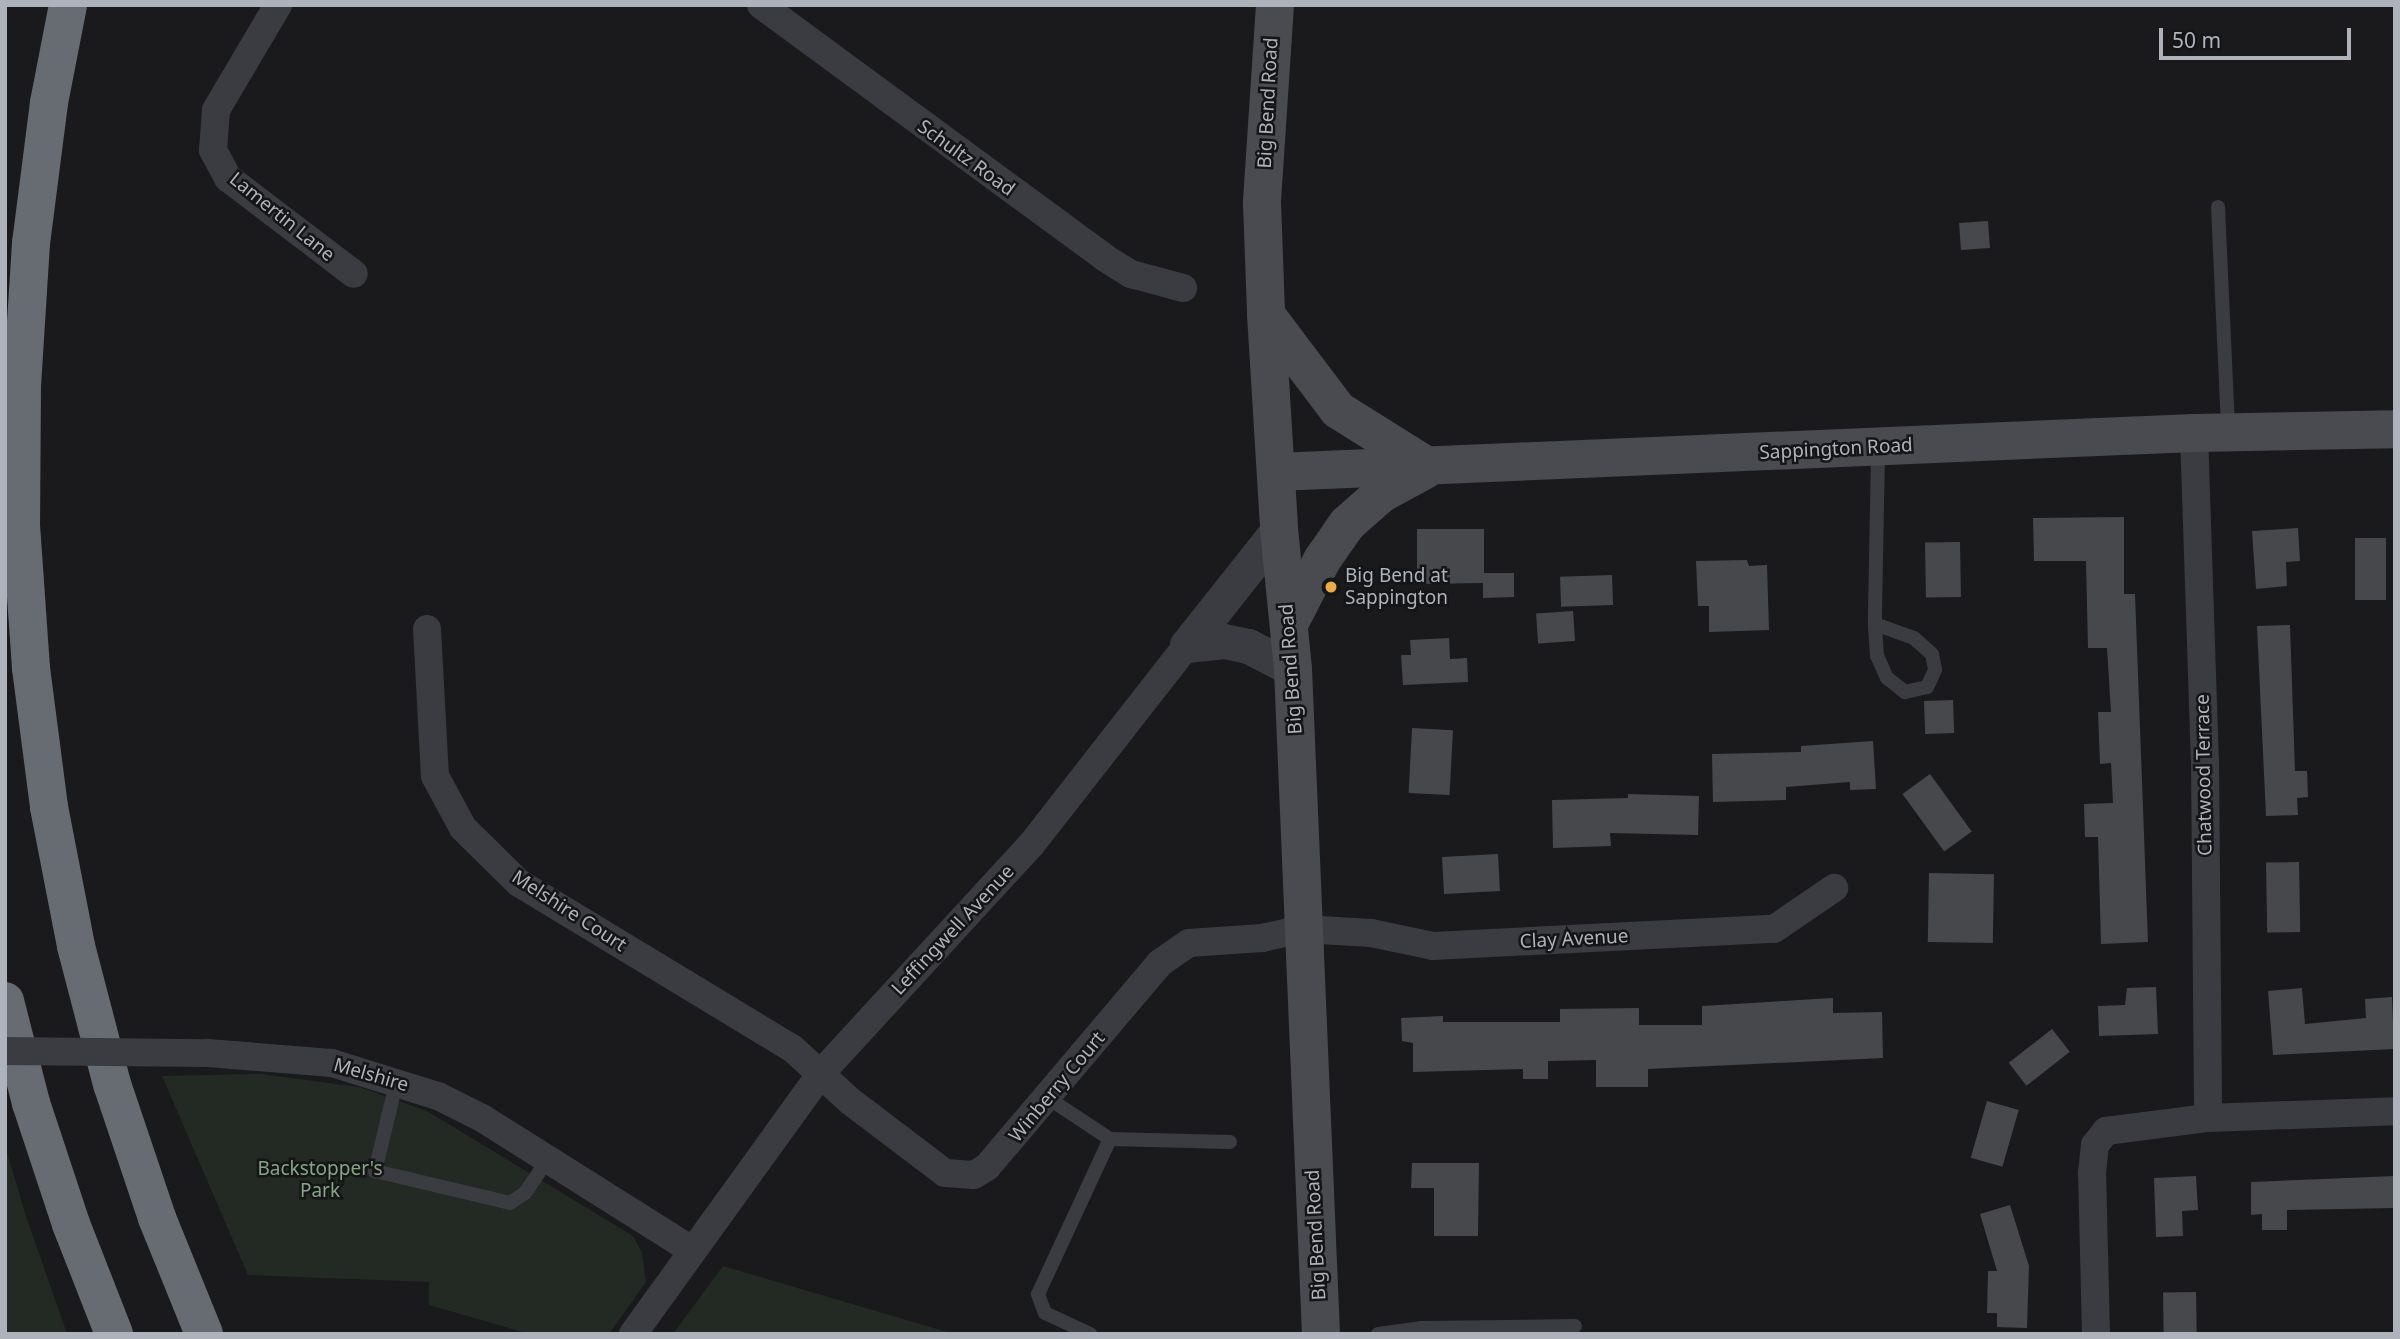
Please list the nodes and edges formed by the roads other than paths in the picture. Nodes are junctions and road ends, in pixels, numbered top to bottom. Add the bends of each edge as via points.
1 (68, 5) edge
2 (278, 5) edge
3 (761, 5) edge
4 (1275, 5) edge
5 (2218, 207) dead end
6 (354, 274) dead end
7 (1183, 288) dead end
8 (1266, 314) junction
9 (2395, 429) edge
10 (2211, 432) junction
11 (1878, 447) junction
12 (1429, 467) junction
13 (1277, 472) junction
14 (1279, 529) junction
15 (1289, 624) junction
16 (1875, 624) junction
17 (426, 629) dead end
18 (1187, 645) junction
19 (1293, 669) junction
20 (1833, 888) dead end
21 (1303, 929) junction
22 (5, 1001) edge
23 (5, 1051) edge
24 (822, 1072) junction
25 (397, 1080) junction
26 (1048, 1098) junction
27 (2395, 1111) edge
28 (2208, 1118) junction
29 (1110, 1139) junction
30 (1230, 1142) dead end
31 (548, 1159) junction
32 (693, 1251) junction
33 (1575, 1326) dead end
34 (114, 1334) edge
35 (204, 1334) edge
36 (633, 1334) edge
37 (1090, 1334) edge
38 (1321, 1334) edge
39 (1378, 1334) edge
40 (2096, 1334) edge

1 - 35 highway via 49,103 31,243 23,373 21,525 31,668 49,807 76,946 116,1096 157,1218
2 - 6 street, Lamertin Lane via 216,110 213,150 228,178
3 - 7 street, Schultz Road via 1105,258 1131,274
4 - 8 main road, Big Bend Road via 1262,203
5 - 10 lane
8 - 12 main road via 1338,410
8 - 13 main road, Big Bend Road
9 - 10 main road, Sappington Road
10 - 11 main road, Sappington Road
10 - 28 street, Chatwood Terrace via 2205,760
11 - 12 main road, Sappington Road
11 - 16 lane
12 - 13 main road, Sappington Road
12 - 15 main road via 1381,494 1347,524 1322,560
13 - 14 main road, Big Bend Road
14 - 15 main road, Big Bend Road
14 - 18 street, Leffingwell Avenue
15 - 19 main road, Big Bend Road
16 - 16 lane via 1877,656 1887,678 1905,692 1927,687 1935,670 1933,654 1914,638
17 - 24 street, Melshire Court via 435,776 463,828 519,883 793,1049
18 - 19 street via 1224,641 1248,646
18 - 24 street, Leffingwell Avenue via 1031,845
19 - 21 main road, Big Bend Road
20 - 21 street, Clay Avenue via 1774,929 1433,946 1371,933
21 - 26 street, Winberry Court via 1262,938 1189,943 1171,952
21 - 38 main road, Big Bend Road
22 - 34 highway via 67,1212
23 - 25 street, Melshire, bridge via 208,1053 332,1063
24 - 26 street, Winberry Court via 850,1101 929,1165 958,1175 987,1167
24 - 32 street, Leffingwell Avenue
25 - 31 street, Melshire via 482,1118
25 - 31 lane via 375,1171 510,1203 525,1193
26 - 29 lane
27 - 28 street
28 - 40 street via 2106,1131 2095,1145
29 - 30 lane
29 - 37 lane via 1038,1294 1045,1313
31 - 32 street, Melshire
32 - 36 street, Leffingwell Avenue
33 - 39 lane via 1421,1328

